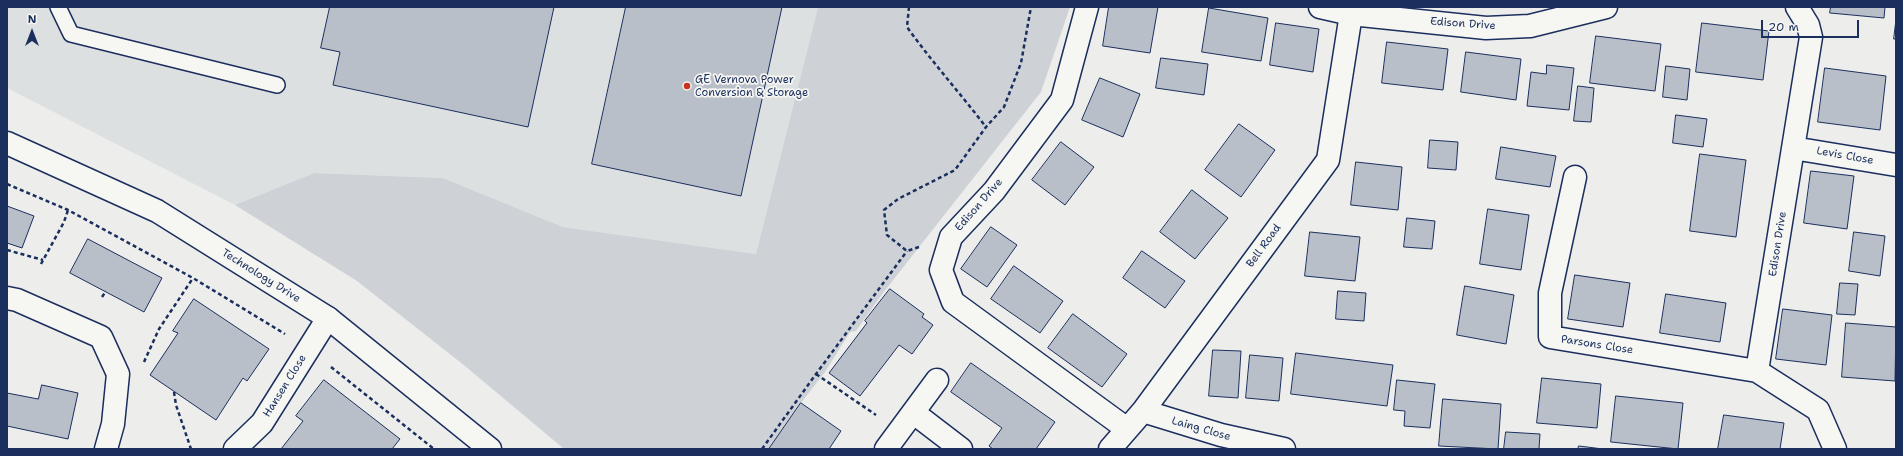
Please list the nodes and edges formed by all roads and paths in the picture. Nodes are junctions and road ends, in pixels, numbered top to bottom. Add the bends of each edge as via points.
1 (58, 7) edge
2 (909, 7) edge
3 (1031, 7) edge
4 (1087, 7) edge
5 (1320, 7) edge
6 (1606, 7) edge
7 (1801, 9) edge
8 (1351, 14) junction
9 (277, 85) dead end
10 (986, 127) junction
11 (7, 143) edge
12 (1793, 148) junction
13 (1896, 165) edge
14 (1575, 177) dead end
15 (7, 184) edge
16 (68, 210) junction
17 (951, 237) junction
18 (7, 250) edge
19 (907, 251) junction
20 (44, 260) junction
21 (41, 264) dead end
22 (193, 278) junction
23 (106, 292) dead end
24 (7, 298) edge
25 (102, 298) dead end
26 (328, 318) junction
27 (308, 348) junction
28 (1757, 371) junction
29 (816, 374) junction
30 (937, 380) dead end
31 (116, 391) junction
32 (174, 392) dead end
33 (1143, 411) junction
34 (914, 413) junction
35 (1127, 430) junction
36 (900, 432) junction
37 (1220, 442) edge
38 (106, 449) edge
39 (191, 449) edge
40 (235, 449) edge
41 (434, 449) edge
42 (490, 449) edge
43 (762, 449) edge
44 (886, 449) edge
45 (961, 449) edge
46 (1110, 449) edge
47 (1284, 449) edge
48 (1835, 449) edge

1 - 9 lane via 71,34
2 - 10 path via 906,27
3 - 10 path via 1021,63 1004,107
4 - 17 street, Edison Drive via 1062,100 994,191
5 - 8 street, Edison Drive
6 - 8 street, Edison Drive via 1530,26 1486,28
7 - 12 street, Edison Drive via 1811,37
8 - 33 street, Bell Road via 1328,160
10 - 19 path via 955,170 898,199 884,210 886,235
11 - 26 street, Technology Drive via 157,211
12 - 13 street, Levis Close
12 - 28 street, Edison Drive
14 - 28 street, Parsons Close via 1550,293 1550,337
15 - 16 path
16 - 20 path
16 - 22 path
17 - 19 path
17 - 35 street, Edison Drive via 941,270 953,302
18 - 20 path
19 - 29 path
20 - 21 path
22 - 27 path
22 - 31 path via 159,329 133,384
23 - 25 path
24 - 31 street via 101,337 118,374
26 - 27 street, Hansen Close
26 - 42 street, Technology Drive
27 - 40 street, Hansen Close via 262,423
27 - 41 path
28 - 48 street via 1818,410
29 - 36 path
29 - 43 path
30 - 34 street
31 - 38 street via 113,424
32 - 39 path
33 - 35 street, Bell Road
33 - 37 street, Laing Close
34 - 36 street
34 - 45 street
35 - 46 street, Bell Road
36 - 44 street
37 - 47 street, Laing Close

